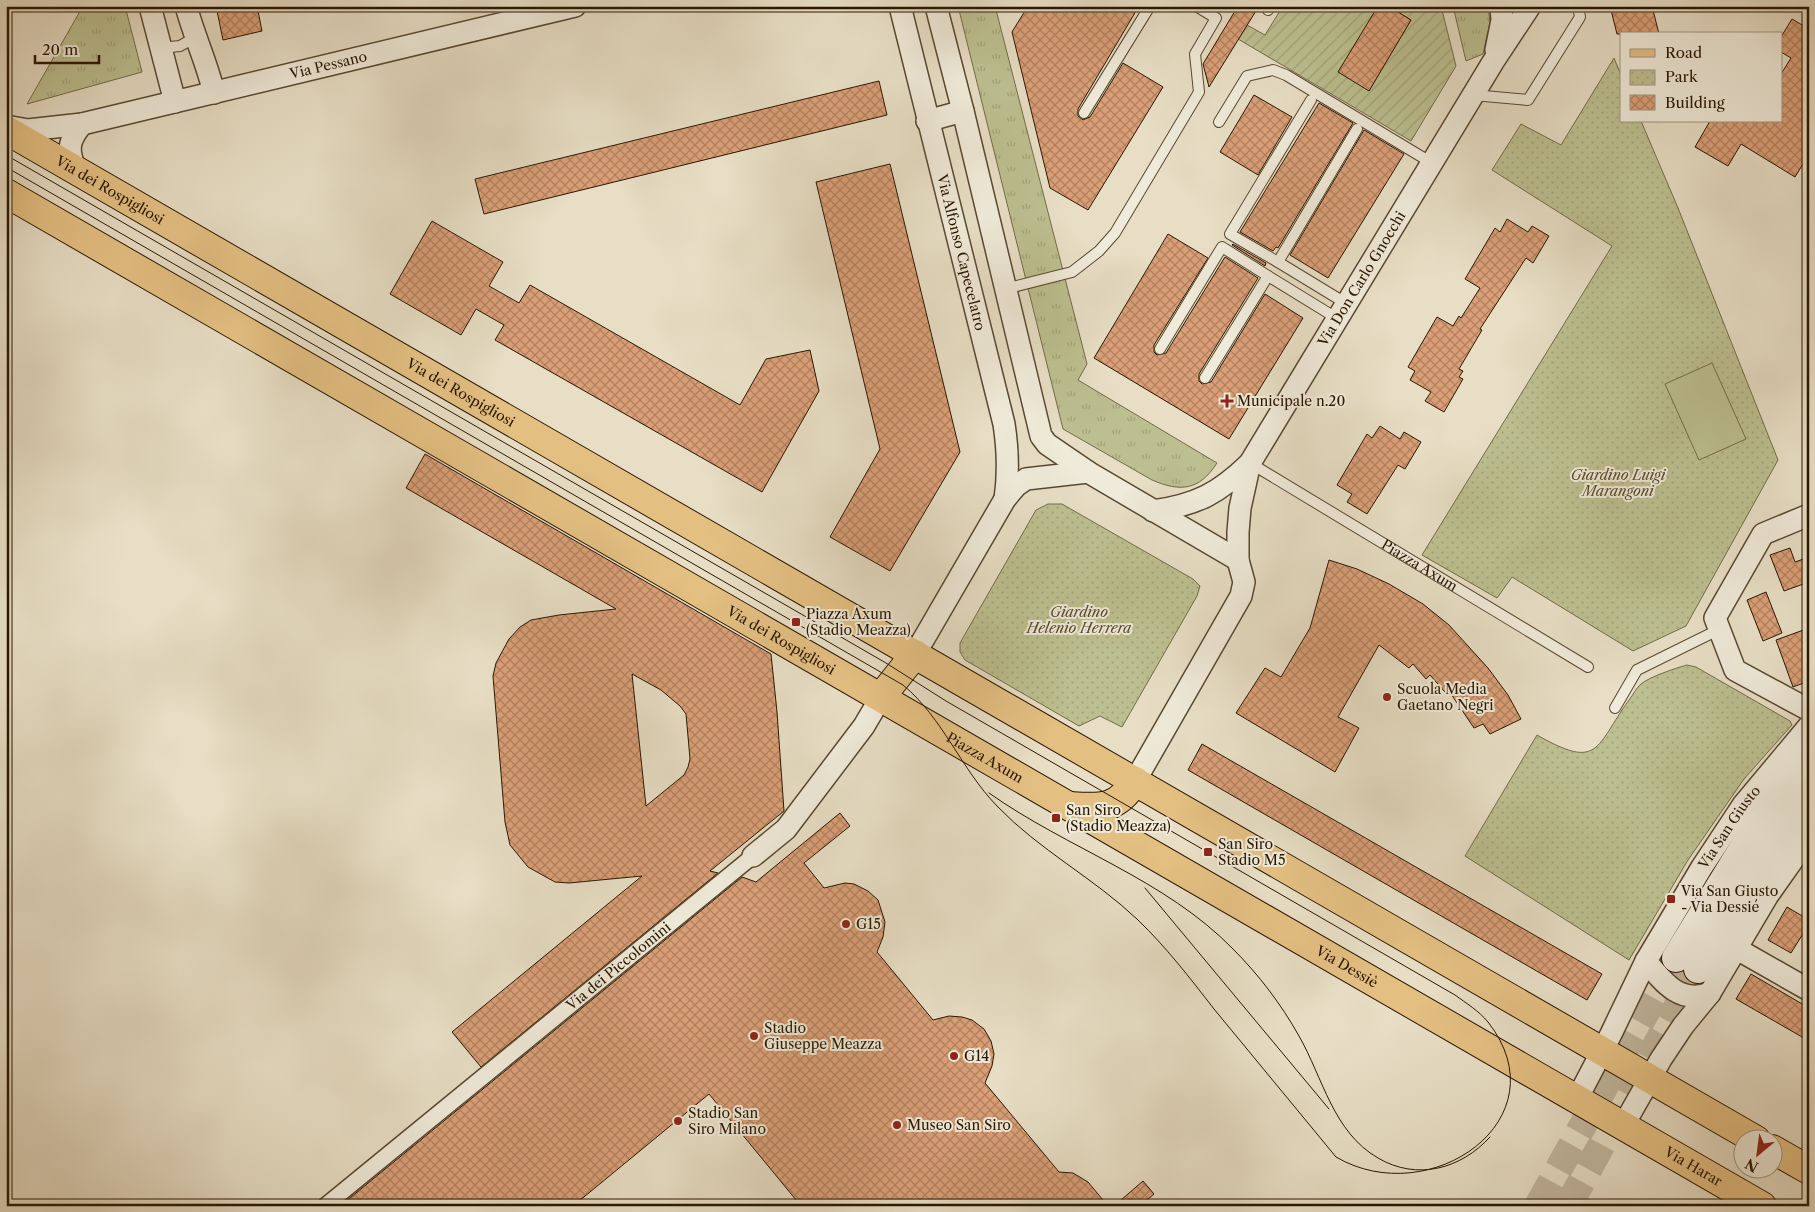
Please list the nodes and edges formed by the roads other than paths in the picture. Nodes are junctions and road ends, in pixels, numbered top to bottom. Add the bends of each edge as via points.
1 (150, 6) edge
2 (186, 6) edge
3 (575, 6) edge
4 (900, 6) edge
5 (936, 6) edge
6 (1150, 6) edge
7 (1196, 6) edge
8 (1501, 6) edge
9 (1530, 6) edge
10 (1578, 6) edge
11 (194, 38) junction
12 (160, 48) junction
13 (1493, 62) junction
14 (214, 93) junction
15 (1473, 96) junction
16 (1311, 100) dead end
17 (175, 102) junction
18 (963, 111) junction
19 (1084, 113) dead end
20 (927, 121) junction
21 (1219, 122) dead end
22 (82, 124) junction
23 (6, 126) edge
24 (1357, 129) dead end
25 (6, 130) edge
26 (1432, 163) junction
27 (76, 170) junction
28 (6, 192) edge
29 (1278, 262) junction
30 (1268, 276) junction
31 (1006, 289) junction
32 (1343, 311) junction
33 (1160, 349) dead end
34 (1205, 378) dead end
35 (1250, 463) junction
36 (1088, 472) junction
37 (1006, 499) junction
38 (1153, 511) junction
39 (1809, 515) edge
40 (1238, 560) junction
41 (1718, 630) junction
42 (915, 654) junction
43 (1588, 667) dead end
44 (881, 697) junction
45 (1615, 708) dead end
46 (1809, 710) edge
47 (1809, 726) edge
48 (1809, 760) edge
49 (1135, 781) junction
50 (1809, 801) edge
51 (1069, 806) junction
52 (1809, 837) edge
53 (753, 856) joint
54 (1737, 949) junction
55 (1646, 961) junction
56 (1695, 973) junction
57 (1809, 990) edge
58 (1602, 1051) junction
59 (1650, 1079) junction
60 (1577, 1099) junction
61 (1624, 1126) junction
62 (1739, 1130) edge
63 (1782, 1155) edge
64 (1809, 1170) edge
65 (326, 1206) edge
66 (1762, 1206) edge

1 - 12 street
2 - 11 street
3 - 14 street, Via Pessano
4 - 20 street, Via Alfonso Capecelatro
5 - 18 street
6 - 19 lane
7 - 31 lane via 1216,18 1195,54 1198,92 1115,233 1099,251 1072,272
8 - 13 street, Via Don Carlo Gnocchi via 1502,20
9 - 13 street, Via Don Carlo Gnocchi
10 - 15 lane via 1580,17 1528,100
11 - 12 lane via 180,46
11 - 14 street via 207,66
12 - 17 street
13 - 15 street, Via Don Carlo Gnocchi
14 - 17 street, Via Pessano
15 - 26 street, Via Don Carlo Gnocchi
16 - 29 lane via 1230,234
17 - 22 street, Via Pessano
18 - 20 street
18 - 31 street
20 - 37 street, Via Alfonso Capecelatro via 1004,424 1009,452
21 - 26 lane via 1247,76 1273,70
22 - 23 street, Via Pessano via 28,130
22 - 27 street via 73,135 69,155
24 - 29 lane
25 - 27 main road, Via dei Rospigliosi
26 - 32 street, Via Don Carlo Gnocchi
27 - 42 main road, Via dei Rospigliosi
28 - 44 main road, Via dei Rospigliosi
29 - 32 lane
30 - 32 lane
30 - 33 lane via 1222,247
30 - 34 lane
31 - 36 street via 1041,436 1047,444
32 - 35 street, Via Don Carlo Gnocchi
35 - 38 street via 1229,483 1198,501
35 - 40 street, Piazza Axum via 1240,508
35 - 43 lane, Piazza Axum
36 - 37 street via 1026,479
36 - 38 street
37 - 42 street
38 - 40 street
39 - 41 street via 1763,534 1715,618
40 - 49 street, Piazza Axum via 1244,582 1241,596
41 - 45 lane via 1637,670
41 - 46 street via 1735,670
42 - 44 main road
42 - 49 main road
44 - 51 main road, Piazza Axum
44 - 53 street, Via dei Piccolomini via 864,726 786,829
47 - 55 street, Via San Giusto via 1722,835
48 - 56 main road, Via San Giusto via 1757,826
49 - 51 main road, Piazza Axum via 1126,796 1101,808
49 - 58 main road
50 - 56 main road, Via San Giusto via 1779,840
51 - 60 main road, Via Dessiè
52 - 54 street, Via San Giusto via 1768,895
53 - 65 street, Via dei Piccolomini
54 - 56 street, Via San Giusto
54 - 57 street
55 - 56 street via 1674,990 1687,996 1698,997
55 - 58 street, Via San Giusto
56 - 59 street, Via San Giusto via 1682,1026
58 - 59 main road
58 - 60 street, Via San Giusto
59 - 61 street, Via San Giusto
59 - 62 main road
60 - 61 main road, Via Dessiè
61 - 66 main road, Via Harar
63 - 64 main road

